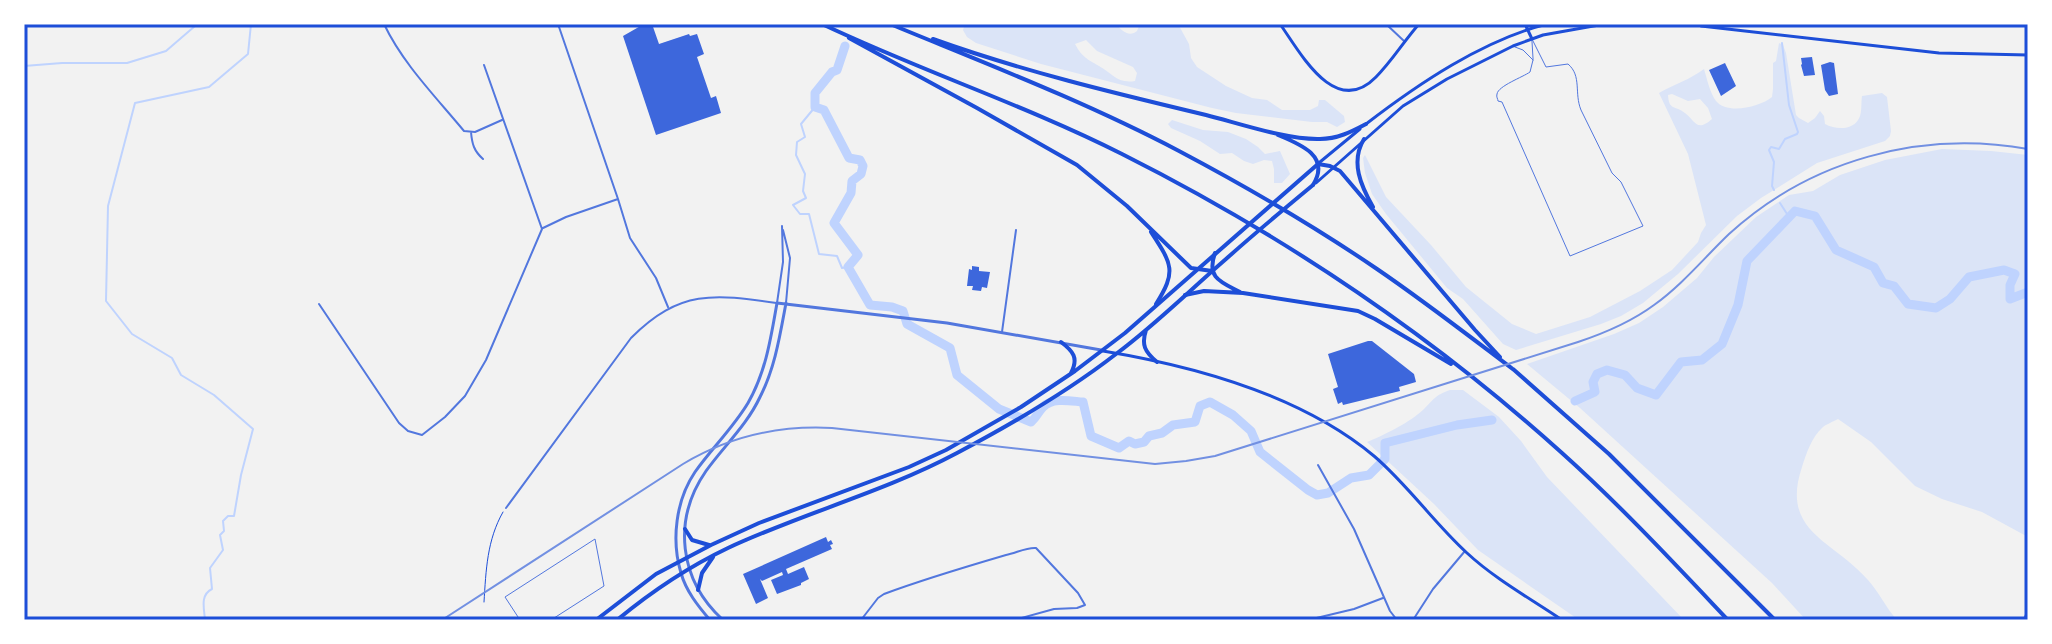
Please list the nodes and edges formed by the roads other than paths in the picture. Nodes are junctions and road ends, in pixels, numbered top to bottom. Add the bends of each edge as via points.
1 (384, 24) edge
2 (558, 24) edge
3 (822, 24) edge
4 (891, 24) edge
5 (1280, 24) edge
6 (1386, 24) edge
7 (1419, 24) edge
8 (1525, 24) edge
9 (1547, 24) edge
10 (1694, 24) edge
11 (1700, 25) edge
12 (833, 29) junction
13 (1527, 29) junction
14 (1532, 39) junction
15 (1405, 42) junction
16 (1513, 46) junction
17 (2028, 55) edge
18 (1533, 60) junction
19 (484, 65) dead end
20 (503, 119) junction
21 (1366, 124) junction
22 (1262, 130) junction
23 (471, 132) junction
24 (1364, 139) junction
25 (483, 159) dead end
26 (1318, 164) junction
27 (1333, 167) junction
28 (1313, 185) junction
29 (618, 199) junction
30 (1381, 219) junction
31 (1145, 224) junction
32 (542, 229) junction
33 (1016, 230) dead end
34 (1215, 253) junction
35 (1195, 269) junction
36 (1212, 271) junction
37 (1243, 293) junction
38 (1185, 295) junction
39 (777, 303) junction
40 (786, 303) junction
41 (319, 304) dead end
42 (1156, 304) junction
43 (668, 309) junction
44 (1146, 330) junction
45 (1002, 333) junction
46 (1061, 342) junction
47 (1491, 350) junction
48 (1103, 351) junction
49 (1118, 353) junction
50 (1449, 360) junction
51 (1157, 362) junction
52 (1070, 374) junction
53 (1318, 465) dead end
54 (506, 508) road end
55 (685, 529) junction
56 (711, 545) junction
57 (1465, 551) junction
58 (716, 554) junction
59 (687, 558) junction
60 (678, 562) junction
61 (689, 569) junction
62 (681, 574) junction
63 (698, 590) junction
64 (1384, 598) junction
65 (2028, 611) edge
66 (520, 620) edge
67 (551, 620) edge
68 (596, 620) edge
69 (617, 620) edge
70 (710, 620) edge
71 (723, 620) edge
72 (861, 620) edge
73 (1014, 620) edge
74 (1308, 620) edge
75 (1397, 620) edge
76 (1413, 620) edge
77 (1562, 620) edge
78 (1728, 620) edge
79 (1775, 620) edge
80 (2024, 620) edge

1 - 23 street via 414,70 464,131
2 - 29 street
3 - 12 main road
4 - 22 main road via 1042,75
4 - 47 main road via 1188,156 1328,237
5 - 15 main road via 1322,80 1344,89 1374,80
6 - 15 street
7 - 15 main road
8 - 13 main road
9 - 13 main road
10 - 11 main road
11 - 14 main road via 1599,25
11 - 17 main road via 1939,53
12 - 31 main road via 1077,165
12 - 50 main road via 1052,121 1178,183 1315,263
13 - 14 main road
13 - 21 main road via 1453,66
14 - 16 main road
14 - 18 lane
14 - 18 lane via 1546,67 1568,64 1576,72 1581,110 1643,226 1570,256 1497,99 1505,85 1529,74
16 - 18 lane
16 - 24 main road via 1426,91
19 - 20 street
20 - 23 street
20 - 32 street
21 - 22 main road via 1323,139
21 - 26 main road
22 - 26 main road via 1302,146
23 - 25 street
24 - 27 main road
24 - 30 main road via 1357,156 1359,177
26 - 27 main road
26 - 28 main road
26 - 34 main road
27 - 28 main road
27 - 30 main road
28 - 36 main road
29 - 32 street
29 - 43 street via 630,238 656,278
30 - 47 main road
31 - 35 main road
31 - 42 main road via 1170,269
32 - 41 street via 474,383 422,435 399,423
33 - 45 street
34 - 35 main road
34 - 36 main road
35 - 36 main road
35 - 42 main road
36 - 37 main road via 1219,281
36 - 38 main road
37 - 38 main road
37 - 50 main road via 1358,311
38 - 44 main road
39 - 40 street
39 - 40 street via 782,226 790,258
39 - 43 street via 725,296
39 - 60 street via 767,356 749,401 686,491 678,518
40 - 45 street
40 - 55 street via 768,381 750,415 695,489
42 - 48 main road
43 - 54 street via 631,338
44 - 49 main road
44 - 51 main road via 1144,348
45 - 46 street
46 - 48 street
46 - 52 main road via 1075,357
47 - 79 main road via 1618,463
48 - 49 main road
48 - 52 main road
49 - 51 main road
49 - 58 main road via 955,454
50 - 78 main road via 1562,453
51 - 57 main road via 1260,393 1322,422 1374,456
52 - 56 main road via 946,450
53 - 64 street
55 - 56 main road via 691,539
55 - 59 street
56 - 59 main road
57 - 76 street
57 - 77 main road
58 - 61 main road
58 - 63 main road via 702,573
59 - 60 main road
59 - 61 street
60 - 62 street
60 - 68 main road
61 - 62 main road
61 - 63 street
62 - 69 main road
62 - 70 street
63 - 71 street
64 - 74 street
64 - 75 street
65 - 80 street
66 - 67 lane via 505,597 595,539 604,586
72 - 73 street via 884,594 1031,546 1085,605

